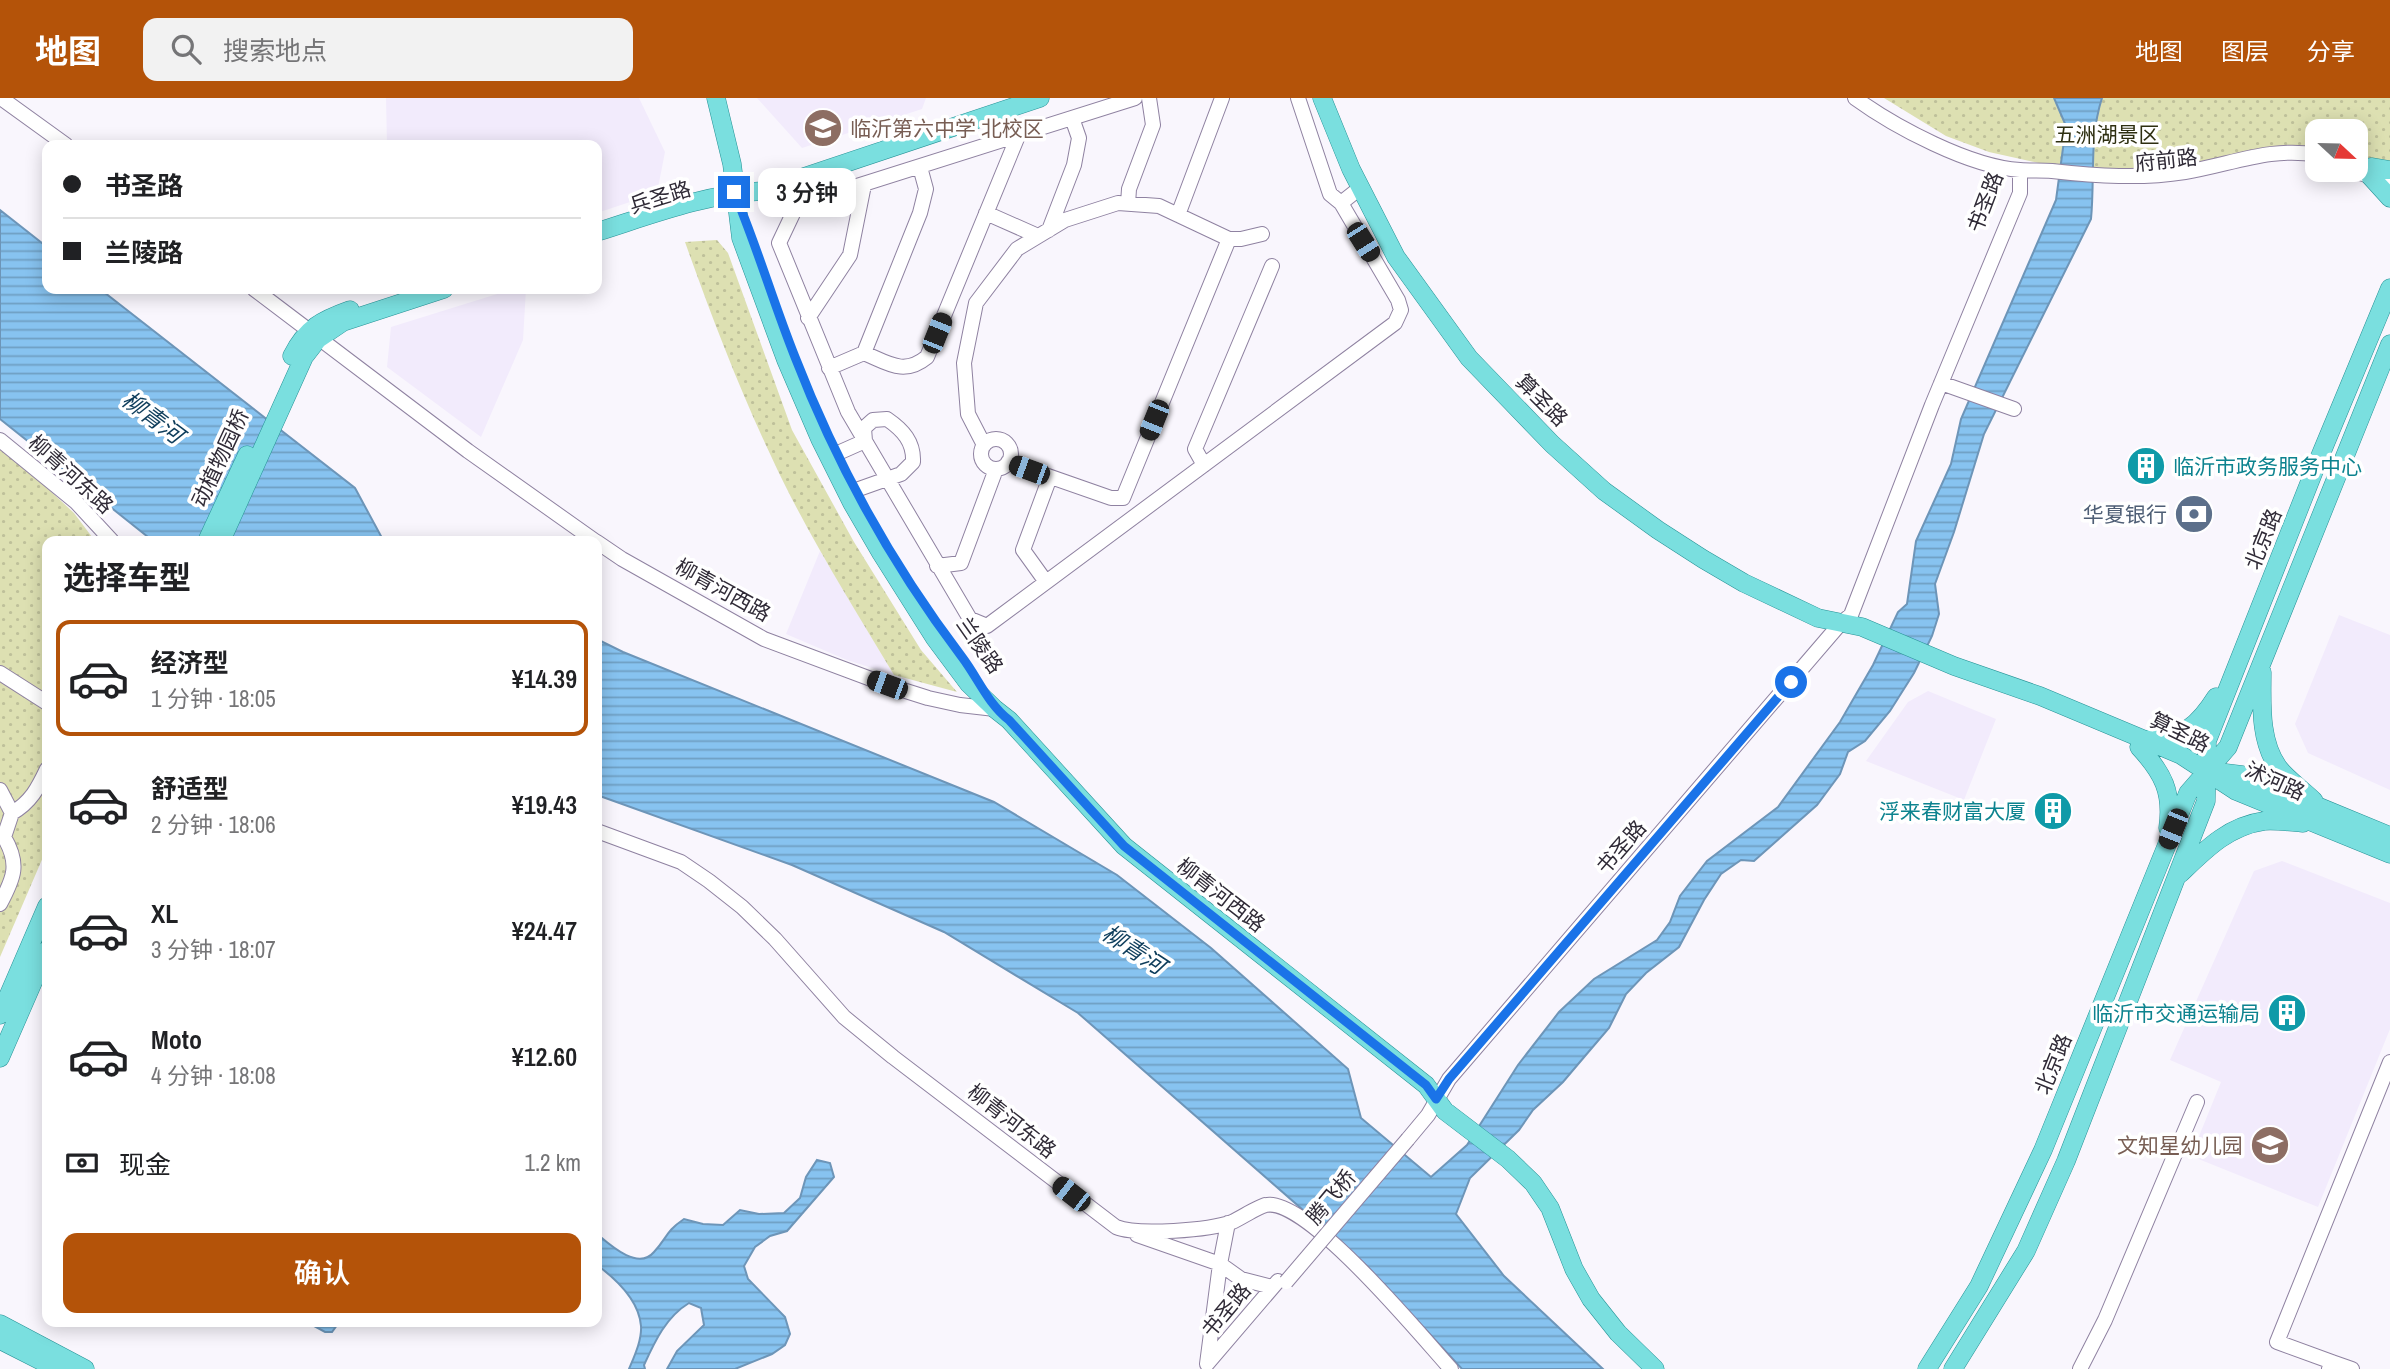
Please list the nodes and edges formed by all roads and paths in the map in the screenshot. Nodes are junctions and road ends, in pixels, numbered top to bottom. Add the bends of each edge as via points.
1 (1, 98) edge
2 (706, 98) edge
3 (716, 98) edge
4 (1013, 98) edge
5 (1040, 98) edge
6 (1135, 98) edge
7 (1149, 98) edge
8 (1222, 98) edge
9 (1298, 98) edge
10 (1322, 98) edge
11 (1332, 98) edge
12 (1855, 98) edge
13 (1869, 98) edge
14 (1072, 118) junction
15 (1018, 135) junction
16 (59, 140) edge
17 (2305, 155) edge
18 (2305, 163) edge
19 (920, 167) junction
20 (2368, 168) edge
21 (2368, 169) edge
22 (2020, 170) junction
23 (2368, 170) edge
24 (2390, 172) edge
25 (2116, 181) junction
26 (2390, 183) edge
27 (864, 185) junction
28 (1360, 188) junction
29 (734, 192) junction
30 (2390, 198) edge
31 (1341, 203) junction
32 (1128, 204) junction
33 (986, 214) junction
34 (1178, 215) junction
35 (602, 230) edge
36 (1043, 233) junction
37 (1262, 234) dead end
38 (602, 239) edge
39 (1229, 239) junction
40 (1272, 266) dead end
41 (2390, 288) edge
42 (260, 294) edge
43 (402, 294) edge
44 (428, 294) edge
45 (808, 318) junction
46 (313, 335) junction
47 (2390, 344) edge
48 (864, 353) junction
49 (829, 368) junction
50 (1941, 383) junction
51 (280, 397) junction
52 (2011, 408) dead end
53 (0, 440) edge
54 (865, 441) junction
55 (984, 445) junction
56 (838, 453) junction
57 (1002, 465) junction
58 (1204, 465) junction
59 (1050, 477) junction
60 (886, 478) junction
61 (856, 490) junction
62 (107, 536) edge
63 (210, 536) edge
64 (223, 536) edge
65 (589, 536) edge
66 (602, 545) edge
67 (937, 566) junction
68 (1046, 582) junction
69 (1840, 624) junction
70 (2240, 658) junction
71 (2263, 659) junction
72 (0, 673) edge
73 (42, 700) edge
74 (995, 709) junction
75 (2140, 743) junction
76 (2208, 771) junction
77 (42, 779) edge
78 (0, 790) edge
79 (12, 813) junction
80 (2318, 816) junction
81 (602, 833) edge
82 (2390, 836) edge
83 (2166, 846) junction
84 (2390, 854) edge
85 (2175, 878) junction
86 (0, 904) edge
87 (42, 918) edge
88 (42, 961) edge
89 (0, 1015) edge
90 (0, 1058) edge
91 (2390, 1062) edge
92 (1436, 1099) junction
93 (2197, 1102) dead end
94 (1406, 1137) joint
95 (1228, 1223) junction
96 (1128, 1232) junction
97 (1220, 1264) junction
98 (1280, 1282) junction
99 (0, 1324) edge
100 (0, 1340) edge
101 (1958, 1364) edge
102 (2331, 1365) edge
103 (1207, 1367) edge
104 (57, 1369) edge
105 (85, 1369) edge
106 (1451, 1369) edge
107 (1656, 1369) edge
108 (1925, 1369) edge
109 (2080, 1369) edge
110 (2352, 1369) edge

1 - 16 street
2 - 29 main road, 兰陵路 via 722,168
3 - 29 main road, 兰陵路
4 - 29 main road, 兵圣路 via 758,180
5 - 29 main road, 兵圣路 via 762,191
6 - 14 street
7 - 32 street via 1153,125 1129,189
8 - 34 street
9 - 31 street via 1330,194
10 - 28 main road, 算圣路
11 - 69 main road, 算圣路 via 1359,165 1404,253 1476,352 1509,388 1610,484 1663,522 1749,575 1822,608
12 - 22 street, 府前路 via 1933,143
13 - 22 street, 府前路 via 1924,129
14 - 15 street
14 - 36 street via 1079,138 1074,165
15 - 19 street
15 - 33 street
17 - 25 street, 府前路 via 2259,155 2199,170
18 - 25 street, 府前路 via 2261,163 2159,184
19 - 27 street
19 - 48 street via 926,189 920,213
20 - 24 main road
21 - 26 street
22 - 25 street, 府前路
22 - 50 street, 书圣路 via 2020,193
22 - 69 street, 书圣路
23 - 30 main road
27 - 45 street via 850,255
27 - 45 street via 797,205 779,243
28 - 31 street
28 - 69 main road, 算圣路 via 1396,257 1469,358 1552,444 1604,491 1703,559 1744,583
29 - 35 main road, 兵圣路
29 - 38 main road, 兵圣路 via 712,205
29 - 56 main road, 兰陵路 via 795,357
29 - 74 main road, 兰陵路 via 741,238 786,360 841,482 934,637
31 - 58 street via 1398,300 1401,310 1395,323
32 - 34 street via 1158,206
32 - 36 street via 1078,216
33 - 36 street
33 - 48 street via 927,357 916,366 899,368
34 - 39 street
36 - 55 street via 1017,249 976,303 964,363 968,414
37 - 39 street
39 - 59 street via 1123,498
40 - 58 street via 1195,449
41 - 70 main road, 北京路
42 - 46 street, 柳青河西路
43 - 46 main road via 326,319
44 - 46 main road
45 - 49 street
46 - 51 main road via 294,352
46 - 65 street, 柳青河西路
47 - 71 main road, 北京路
48 - 49 street
49 - 54 street
50 - 52 street
50 - 69 street, 书圣路 via 1851,615
51 - 63 main road, 动植物园桥
51 - 64 main road, 动植物园桥
53 - 62 street, 柳青河东路 via 76,502
54 - 56 street
54 - 60 street
54 - 60 street via 864,428 873,420 887,419 900,428 914,450 913,462 901,474
55 - 57 street via 981,456 986,465
55 - 57 street via 995,439 1006,443 1010,452
56 - 61 main road, 兰陵路
57 - 59 street
57 - 67 street via 961,563
58 - 68 street
59 - 68 street via 1023,550
60 - 61 street
60 - 67 street
61 - 74 main road, 兰陵路 via 903,571
66 - 74 street, 柳青河西路 via 764,639 928,698
67 - 68 street via 970,619 987,626
69 - 75 main road, 算圣路 via 1862,627 1874,638 1952,670 2015,686
69 - 92 street, 书圣路
70 - 75 main road via 2202,719 2166,739
70 - 76 main road, 北京路 via 2207,741
71 - 76 main road, 北京路 via 2228,747
71 - 80 main road via 2261,714 2269,750
72 - 73 street
74 - 92 main road, 柳青河西路 via 1002,726 1118,853 1419,1093
75 - 76 main road, 算圣路 via 2178,764
75 - 83 main road via 2166,785 2171,809
76 - 80 main road, 沭河路 via 2236,791
76 - 83 main road, 北京路 via 2188,793
76 - 85 main road, 北京路 via 2206,801
77 - 79 street via 26,805
78 - 79 street
79 - 86 street via 4,837 13,852 13,879
80 - 82 main road, 沭河路
80 - 84 main road, 沭河路
80 - 85 main road via 2238,828 2212,843
81 - 96 street, 柳青河东路 via 681,862 709,881 742,907 845,1017 1090,1209
83 - 108 main road, 北京路 via 2043,1150 1979,1286
85 - 101 main road, 北京路 via 2066,1161 2025,1251
87 - 89 main road
88 - 90 main road
91 - 102 street via 2277,1342
92 - 94 street, 书圣路 via 1428,1115
92 - 107 main road, 柳青河西路 via 1533,1183 1550,1208 1591,1299
93 - 109 street
94 - 98 street, 腾飞桥, bridge
95 - 96 street
95 - 97 street
95 - 106 street via 1266,1205 1289,1210 1345,1254
96 - 97 street, 柳青河东路
97 - 98 street, 柳青河东路 via 1241,1279
97 - 103 street
98 - 103 street, 书圣路
99 - 105 main road
100 - 104 main road
102 - 110 street

